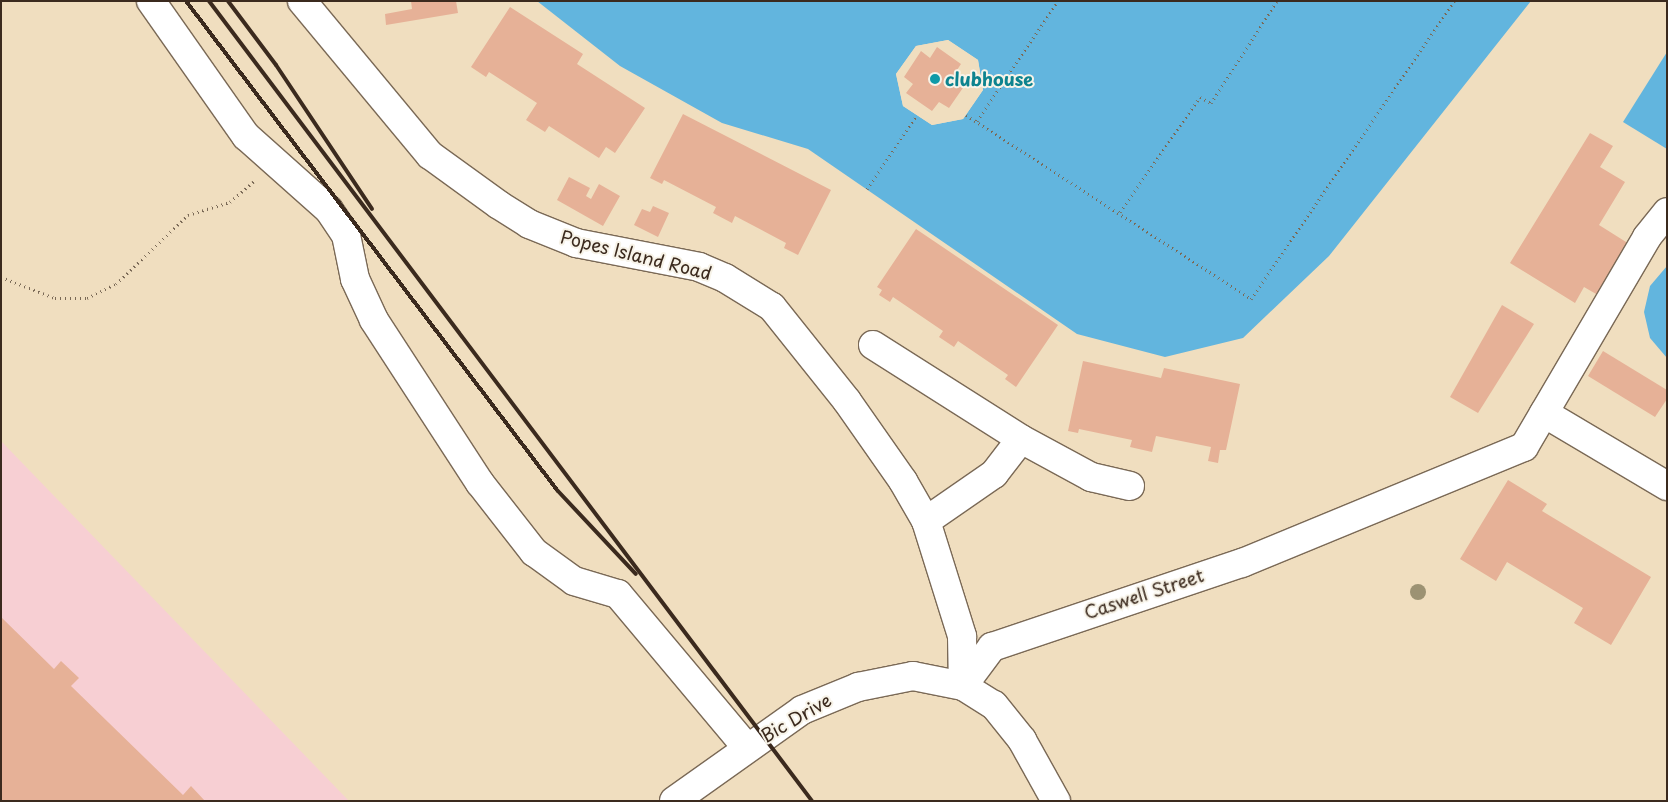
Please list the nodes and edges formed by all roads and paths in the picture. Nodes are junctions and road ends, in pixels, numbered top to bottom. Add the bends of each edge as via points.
1 (151, 1) edge
2 (302, 1) edge
3 (1058, 1) edge
4 (1277, 1) edge
5 (1454, 1) edge
6 (966, 114) dead end
7 (917, 116) dead end
8 (976, 121) junction
9 (273, 163) junction
10 (867, 189) dead end
11 (1120, 212) junction
12 (1667, 212) edge
13 (1, 277) edge
14 (873, 345) dead end
15 (1544, 413) junction
16 (1021, 439) junction
17 (1130, 486) dead end
18 (1667, 486) edge
19 (926, 521) junction
20 (963, 686) junction
21 (747, 748) junction
22 (674, 801) edge
23 (1056, 801) edge

1 - 9 street via 246,136
2 - 19 street, Popes Island Road via 430,155 499,206 529,224 576,243 699,267 725,278 772,307 847,401 904,481
3 - 8 path
4 - 11 path via 1210,103 1200,97
5 - 11 path via 1251,299
6 - 8 path
7 - 10 path
8 - 11 path
9 - 13 path via 230,202 188,215 116,284 87,298 54,298
9 - 21 street via 328,210 346,234 355,279 374,320 480,483 534,552 574,581 618,594
12 - 15 street, Caswell Street via 1647,237
14 - 16 street
15 - 18 street
15 - 20 street, Caswell Street via 1524,446 1242,563 992,647
16 - 17 street via 1091,478
16 - 19 street via 994,474
19 - 20 street, Popes Island Road via 962,636
20 - 21 street, Bic Drive via 914,676 858,687 802,710
20 - 23 street, Bic Drive via 980,694 1009,721
21 - 22 street, Bic Drive

